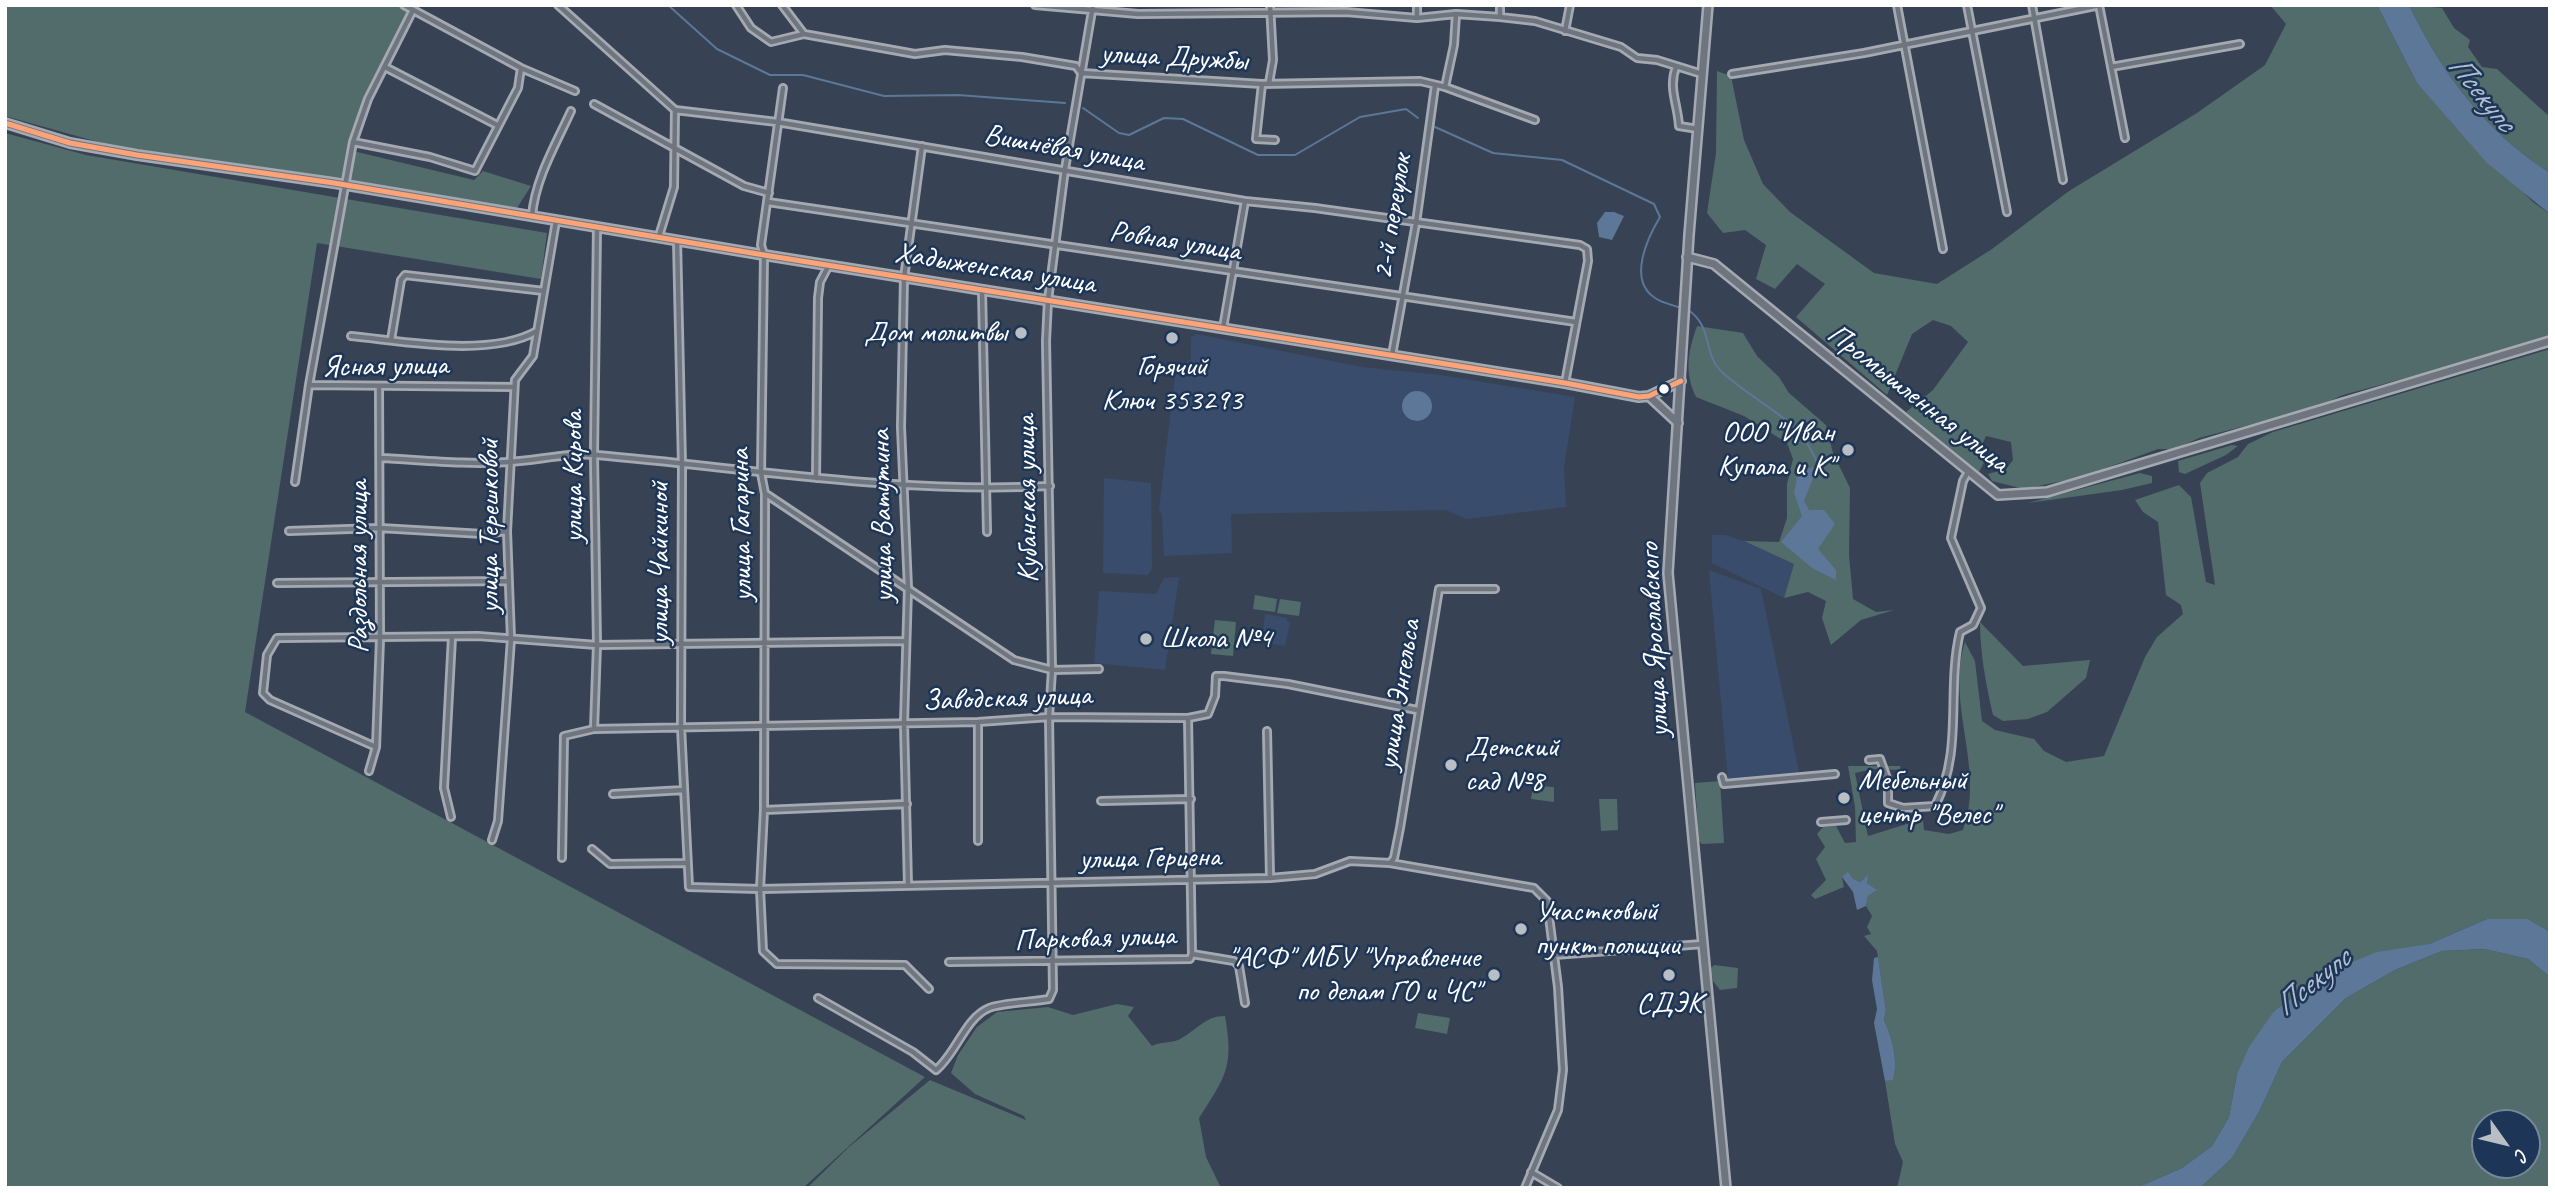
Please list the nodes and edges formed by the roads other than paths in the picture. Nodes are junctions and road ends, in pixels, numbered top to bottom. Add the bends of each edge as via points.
1 (404, 5) edge
2 (558, 5) edge
3 (736, 5) edge
4 (782, 5) edge
5 (1035, 5) edge
6 (1191, 5) edge
7 (1270, 5) edge
8 (1346, 5) edge
9 (1418, 5) edge
10 (1500, 5) edge
11 (1570, 5) edge
12 (1708, 5) edge
13 (1898, 5) edge
14 (1967, 5) edge
15 (2032, 5) edge
16 (2099, 5) edge
17 (1093, 8) edge
18 (414, 10) junction
19 (1346, 12) junction
20 (1191, 13) junction
21 (1270, 13) junction
22 (1456, 14) junction
23 (1417, 18) junction
24 (1500, 18) junction
25 (2034, 19) junction
26 (1565, 31) junction
27 (1972, 32) junction
28 (804, 34) junction
29 (1905, 44) junction
30 (2240, 44) dead end
31 (385, 67) junction
32 (1676, 67) junction
33 (2111, 67) junction
34 (521, 68) junction
35 (1082, 74) junction
36 (1732, 74) dead end
37 (1702, 75) junction
38 (1269, 83) junction
39 (1262, 84) junction
40 (1435, 86) junction
41 (1446, 87) junction
42 (783, 88) dead end
43 (575, 91) dead end
44 (594, 104) dead end
45 (675, 110) junction
46 (571, 111) dead end
47 (1535, 120) dead end
48 (778, 122) junction
49 (5, 123) edge
50 (497, 125) junction
51 (1698, 129) junction
52 (2125, 138) dead end
53 (1275, 140) dead end
54 (353, 142) junction
55 (922, 146) junction
56 (676, 149) junction
57 (1065, 169) junction
58 (2063, 180) dead end
59 (343, 185) junction
60 (769, 193) junction
61 (1245, 201) junction
62 (768, 202) junction
63 (2007, 212) dead end
64 (532, 216) junction
65 (557, 220) junction
66 (911, 223) junction
67 (1416, 223) junction
68 (597, 226) junction
69 (659, 236) junction
70 (677, 239) junction
71 (1054, 244) junction
72 (1943, 249) dead end
73 (764, 255) junction
74 (1687, 257) junction
75 (829, 265) junction
76 (1230, 273) junction
77 (904, 278) junction
78 (982, 290) junction
79 (544, 291) junction
80 (1402, 298) junction
81 (1048, 300) junction
82 (1576, 322) junction
83 (1223, 328) junction
84 (538, 330) junction
85 (351, 336) dead end
86 (391, 340) junction
87 (2550, 341) edge
88 (1392, 355) junction
89 (1681, 381) junction
90 (1565, 383) junction
91 (309, 386) junction
92 (379, 387) junction
93 (514, 387) junction
94 (1648, 396) junction
95 (1678, 423) junction
96 (594, 454) junction
97 (381, 458) junction
98 (508, 462) junction
99 (682, 465) junction
100 (1968, 472) junction
101 (761, 473) junction
102 (816, 478) junction
103 (295, 482) dead end
104 (904, 483) junction
105 (984, 486) junction
106 (1050, 486) junction
107 (765, 494) junction
108 (380, 528) junction
109 (289, 531) dead end
110 (506, 531) junction
111 (987, 531) dead end
112 (509, 581) junction
113 (277, 583) dead end
114 (380, 583) junction
115 (908, 588) junction
116 (1496, 589) dead end
117 (452, 637) junction
118 (380, 639) junction
119 (511, 639) junction
120 (905, 641) junction
121 (681, 644) junction
122 (597, 645) junction
123 (764, 645) junction
124 (1099, 669) dead end
125 (1052, 670) junction
126 (1417, 710) junction
127 (1049, 717) junction
128 (1188, 718) junction
129 (978, 722) junction
130 (904, 723) junction
131 (764, 726) junction
132 (681, 727) junction
133 (594, 729) junction
134 (1267, 731) dead end
135 (376, 747) junction
136 (1869, 760) dead end
137 (369, 771) dead end
138 (1835, 774) dead end
139 (1722, 777) dead end
140 (684, 790) junction
141 (613, 794) dead end
142 (1191, 799) junction
143 (1101, 801) dead end
144 (906, 804) junction
145 (764, 810) junction
146 (451, 817) dead end
147 (1846, 820) dead end
148 (1821, 822) dead end
149 (492, 840) dead end
150 (978, 841) dead end
151 (592, 849) dead end
152 (562, 858) dead end
153 (685, 863) junction
154 (1390, 863) junction
155 (1191, 878) junction
156 (1270, 878) junction
157 (1051, 882) junction
158 (908, 885) junction
159 (689, 887) joint
160 (760, 889) junction
161 (1703, 944) junction
162 (1192, 954) junction
163 (1554, 955) junction
164 (948, 962) dead end
165 (1052, 963) junction
166 (929, 989) dead end
167 (818, 998) dead end
168 (1245, 1003) dead end
169 (1531, 1172) junction
170 (1525, 1188) edge
171 (1558, 1188) edge
172 (1726, 1188) edge

1 - 18 street
2 - 45 street
3 - 28 street via 751,28 771,42
4 - 28 street
5 - 17 street
6 - 20 street
7 - 21 street
8 - 19 street
9 - 23 street
10 - 24 street
11 - 26 street
12 - 37 main road, улица Ярославского
13 - 29 street
14 - 27 street
15 - 25 street
16 - 25 street
16 - 33 street
17 - 20 street via 1138,14
17 - 35 street, Кубанская улица
18 - 31 street
18 - 34 street
19 - 21 street
19 - 23 street
20 - 21 street
21 - 38 street via 1273,60
22 - 23 street
22 - 24 street
22 - 41 street
24 - 26 street
25 - 27 street
25 - 58 street
26 - 32 street
27 - 29 street
27 - 63 street
28 - 35 street, улица Дружбы via 915,54 945,50 1022,57 1076,66
29 - 36 street
29 - 72 street
30 - 33 street
31 - 50 street
31 - 54 street
32 - 37 street
32 - 51 street via 1672,77 1679,126
33 - 52 street
34 - 43 street
34 - 50 street via 518,88
35 - 39 street, улица Дружбы
35 - 57 street, Кубанская улица
37 - 51 main road, улица Ярославского
38 - 39 street, улица Дружбы
38 - 40 street, улица Дружбы via 1420,81
39 - 53 street via 1256,139
40 - 41 street, улица Дружбы
40 - 67 street, 2-й переулок
41 - 47 street, улица Дружбы
42 - 48 street, улица Гагарина
44 - 56 street
45 - 48 street, Вишнёвая улица
45 - 56 street
46 - 64 street via 542,175
48 - 55 street, Вишнёвая улица
48 - 60 street, улица Гагарина
49 - 59 main road, Хадыженская улица via 85,146
50 - 54 street via 475,171
51 - 74 main road, улица Ярославского
54 - 59 street
55 - 57 street, Вишнёвая улица
55 - 66 street, улица Ватутина
56 - 60 street via 744,186
56 - 69 street via 674,187
57 - 61 street, Вишнёвая улица
57 - 71 street, Кубанская улица
59 - 64 main road, Хадыженская улица
59 - 91 street
60 - 62 street, улица Гагарина
61 - 67 street, Вишнёвая улица
61 - 76 street
62 - 66 street, Ровная улица
62 - 73 street, улица Гагарина via 761,245
64 - 65 main road, Хадыженская улица
65 - 68 main road, Хадыженская улица
65 - 79 street, улица Терешковой
66 - 71 street, Ровная улица
66 - 77 street, улица Ватутина
67 - 80 street, 2-й переулок
67 - 82 street, Вишнёвая улица via 1587,249
68 - 69 main road, Хадыженская улица
68 - 96 street, улица Кирова
69 - 70 main road, Хадыженская улица
70 - 73 main road, Хадыженская улица
70 - 99 street, улица Чайкиной
71 - 76 street, Ровная улица
71 - 81 street, Кубанская улица
73 - 75 main road, Хадыженская улица
73 - 101 street, улица Гагарина
74 - 89 main road, улица Ярославского
74 - 100 main road, Промышленная улица via 1714,264
75 - 77 main road, Хадыженская улица
75 - 102 street via 818,298
76 - 80 street, Ровная улица
76 - 83 street
77 - 78 main road, Хадыженская улица
77 - 104 street, улица Ватутина
78 - 81 main road, Хадыженская улица
78 - 105 street
79 - 84 street, улица Терешковой
79 - 86 street via 405,275
80 - 82 street, Ровная улица
80 - 88 street, 2-й переулок
81 - 83 main road, Хадыженская улица
81 - 106 street, Кубанская улица
82 - 90 street
83 - 88 main road, Хадыженская улица
84 - 86 street via 495,345
84 - 93 street, улица Терешковой via 533,356
85 - 86 street
87 - 100 main road, Промышленная улица via 2145,464 2025,495 1998,495
88 - 90 main road, Хадыженская улица
89 - 94 main road, Хадыженская улица
89 - 95 main road, улица Ярославского
90 - 94 main road, Хадыженская улица
91 - 92 street, Ясная улица
91 - 103 street, Ясная улица
92 - 93 street, Ясная улица
92 - 97 street, Раздольная улица
93 - 98 street, улица Терешковой
94 - 95 main road
95 - 161 main road, улица Ярославского via 1668,573
96 - 98 street
96 - 99 street
96 - 122 street, улица Кирова
97 - 98 street
97 - 108 street, Раздольная улица
98 - 110 street, улица Терешковой
99 - 101 street
99 - 121 street, улица Чайкиной
100 - 136 street via 1951,538 1981,608 1973,625 1960,632 1952,755 1935,806 1903,808 1888,803 1888,781 1880,759
101 - 102 street
101 - 107 street, улица Гагарина
102 - 104 street
104 - 105 street
104 - 115 street, улица Ватутина
105 - 106 street
105 - 111 street
106 - 125 street, Кубанская улица
107 - 115 street, Заводская улица
107 - 123 street, улица Гагарина
108 - 109 street
108 - 110 street via 483,534
108 - 114 street, Раздольная улица
110 - 112 street, улица Терешковой
112 - 114 street
112 - 119 street, улица Терешковой
113 - 114 street
114 - 118 street, Раздольная улица
115 - 120 street, улица Ватутина
115 - 125 street, Заводская улица via 1014,660
116 - 126 street, улица Энгельса via 1439,589
117 - 118 street
117 - 119 street
117 - 146 street, улица Терешковой via 444,788
118 - 135 street, Раздольная улица
118 - 135 street via 277,638 268,649 263,693
119 - 122 street
119 - 149 street, улица Терешковой via 498,821
120 - 123 street
120 - 130 street, улица Ватутина
121 - 122 street
121 - 123 street
121 - 132 street, улица Чайкиной
122 - 133 street, улица Кирова
123 - 131 street, улица Гагарина
124 - 125 street, Заводская улица
125 - 127 street, Кубанская улица
126 - 128 street via 1240,676 1216,676 1208,714
126 - 154 street, улица Энгельса via 1400,828
127 - 128 street, Заводская улица
127 - 129 street, Заводская улица
127 - 157 street, Кубанская улица
128 - 142 street
129 - 130 street, Заводская улица
129 - 150 street
130 - 131 street, Заводская улица
130 - 144 street, улица Ватутина
131 - 132 street, Заводская улица
131 - 145 street, улица Гагарина
132 - 133 street, Заводская улица
132 - 140 street, улица Чайкиной
133 - 152 street, Заводская улица via 564,736
134 - 156 street
135 - 137 street, Раздольная улица
138 - 139 street via 1724,784
140 - 141 street
140 - 153 street, улица Чайкиной
142 - 143 street
142 - 155 street
144 - 145 street
144 - 158 street, улица Ватутина
145 - 160 street, улица Гагарина
147 - 148 street
151 - 153 street via 610,864
153 - 159 street, улица Чайкиной
154 - 156 street, улица Герцена via 1350,861 1315,874
154 - 163 street, улица Герцена via 1534,888 1547,901
155 - 156 street, улица Герцена
155 - 157 street, улица Герцена
155 - 162 street
157 - 158 street, улица Герцена
157 - 165 street, Кубанская улица
158 - 160 street, улица Герцена
159 - 160 street, улица Герцена
160 - 166 street, улица Гагарина via 763,951 770,960 777,964 905,965
161 - 163 street
161 - 172 main road, улица Ярославского
162 - 165 street, Парковая улица via 1190,959
162 - 168 street, Парковая улица via 1239,965
163 - 169 street, улица Герцена via 1562,1087 1558,1110
164 - 165 street, Парковая улица
165 - 167 street, Кубанская улица via 1049,999 990,1008 936,1070
169 - 170 street, улица Герцена
169 - 171 street

